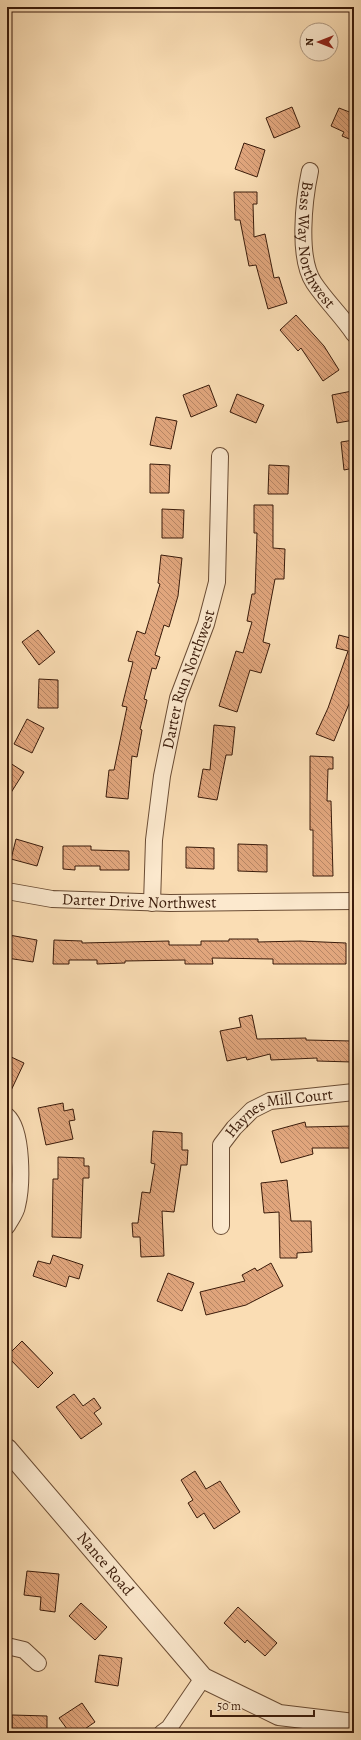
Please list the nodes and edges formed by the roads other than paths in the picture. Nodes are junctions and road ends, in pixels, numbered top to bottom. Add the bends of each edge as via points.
1 (310, 171) dead end
2 (354, 334) edge
3 (220, 456) dead end
4 (7, 891) edge
5 (354, 901) edge
6 (152, 903) junction
7 (354, 1092) edge
8 (7, 1116) edge
9 (7, 1226) edge
10 (221, 1226) dead end
11 (7, 1449) edge
12 (7, 1646) edge
13 (38, 1664) dead end
14 (203, 1678) junction
15 (354, 1724) edge
16 (162, 1733) edge

1 - 2 street, Bass Way Northwest via 305,191 302,231 307,267 313,282
3 - 6 street, Darter Run Northwest via 217,582 206,624 178,698 162,776 154,840
4 - 6 street, Darter Drive Northwest via 52,899
5 - 6 street, Darter Drive Northwest
7 - 10 street, Haynes Mill Court via 270,1101 252,1110 234,1128 221,1145
8 - 9 street via 12,1121 19,1139 20,1177 17,1208
11 - 14 street, Nance Road
12 - 13 street via 24,1650
14 - 15 street via 279,1715
14 - 16 street via 169,1728

